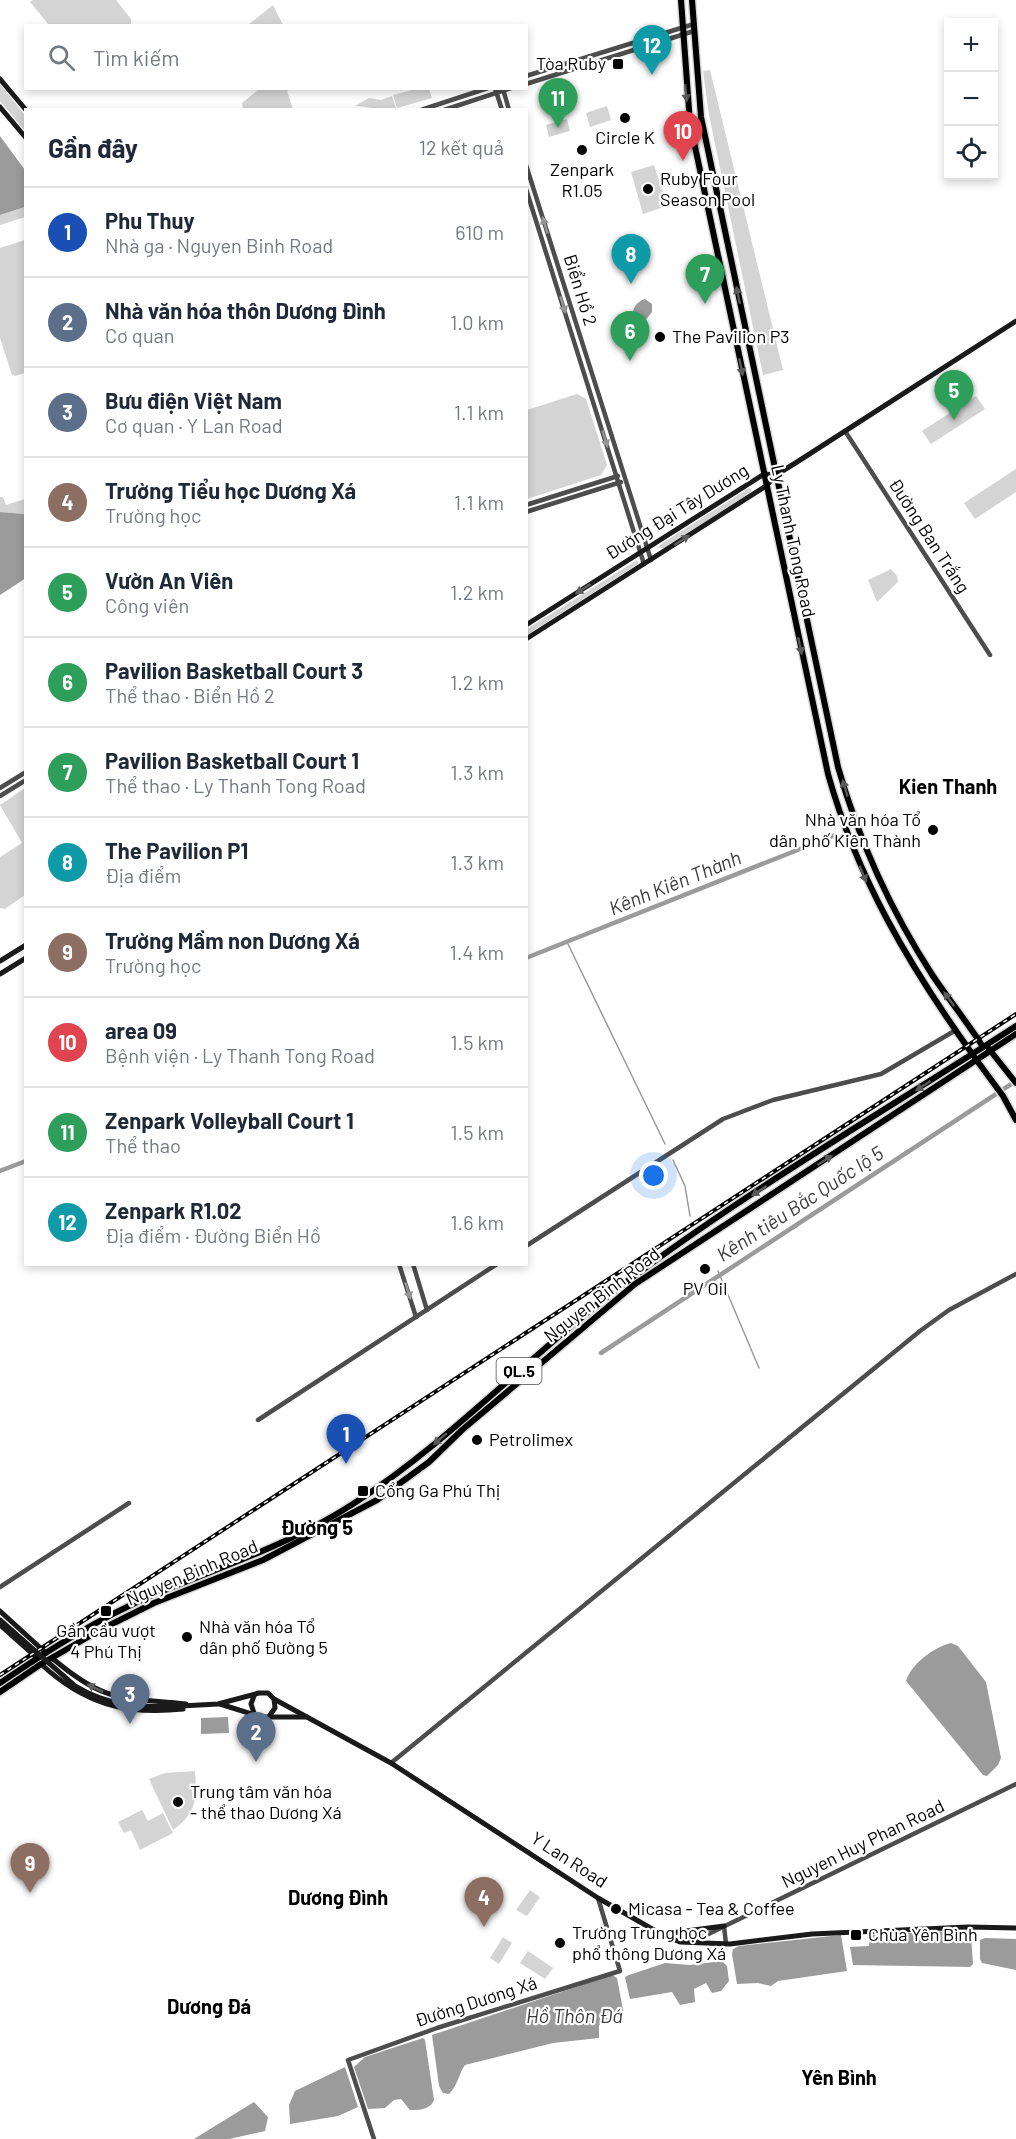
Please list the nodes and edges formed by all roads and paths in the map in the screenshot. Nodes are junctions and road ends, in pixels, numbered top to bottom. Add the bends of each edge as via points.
1 (681, 0) edge
2 (692, 0) edge
3 (694, 28) junction
4 (683, 31) junction
5 (528, 75) edge
6 (0, 79) edge
7 (528, 83) edge
8 (482, 90) edge
9 (503, 90) edge
10 (496, 91) edge
11 (0, 107) edge
12 (24, 108) edge
13 (427, 108) edge
14 (449, 108) edge
15 (501, 108) edge
16 (508, 108) edge
17 (24, 136) edge
18 (528, 171) edge
19 (528, 195) edge
20 (1016, 321) edge
21 (845, 431) junction
22 (764, 474) junction
23 (624, 475) junction
24 (776, 476) junction
25 (617, 477) junction
26 (626, 481) junction
27 (619, 483) junction
28 (766, 486) junction
29 (528, 505) edge
30 (528, 511) edge
31 (647, 549) junction
32 (641, 552) junction
33 (651, 560) junction
34 (644, 564) junction
35 (528, 625) edge
36 (528, 638) edge
37 (990, 655) dead end
38 (831, 738) junction
39 (820, 742) junction
40 (24, 772) edge
41 (24, 781) edge
42 (0, 788) edge
43 (0, 796) edge
44 (24, 946) edge
45 (24, 959) edge
46 (0, 961) edge
47 (928, 968) junction
48 (0, 974) edge
49 (917, 975) junction
50 (1016, 1026) edge
51 (956, 1030) junction
52 (1016, 1034) edge
53 (983, 1047) junction
54 (992, 1050) junction
55 (975, 1058) junction
56 (1016, 1083) edge
57 (1016, 1120) edge
58 (700, 1228) junction
59 (705, 1238) junction
60 (528, 1245) edge
61 (400, 1266) edge
62 (414, 1266) edge
63 (494, 1266) edge
64 (1016, 1274) edge
65 (427, 1310) junction
66 (416, 1317) junction
67 (258, 1420) dead end
68 (129, 1503) dead end
69 (0, 1587) edge
70 (0, 1611) edge
71 (0, 1623) edge
72 (49, 1655) junction
73 (39, 1661) junction
74 (0, 1683) edge
75 (0, 1692) edge
76 (254, 1696) junction
77 (274, 1700) junction
78 (218, 1704) junction
79 (193, 1705) junction
80 (254, 1713) junction
81 (270, 1715) junction
82 (310, 1717) junction
83 (391, 1763) junction
84 (1016, 1784) edge
85 (598, 1898) junction
86 (724, 1926) junction
87 (1016, 1928) edge
88 (661, 1934) junction
89 (688, 1943) junction
90 (726, 1944) junction
91 (374, 2139) edge

1 - 4 main road, Ly Thanh Tong Road
2 - 3 main road, Ly Thanh Tong Road
3 - 4 street
24 -> 3 main road, Ly Thanh Tong Road via 701,117
4 - 5 street
4 - 7 street
4 -> 22 main road, Ly Thanh Tong Road via 690,123
6 - 12 main road
8 - 13 street
9 - 10 street
9 - 16 street
10 - 14 street
10 - 15 street
11 - 17 main road
23 -> 18 street, Biển Hồ 2
19 -> 25 street, Biển Hồ 2
20 - 21 main road
21 - 24 main road
21 - 37 street, Đường Ban Trắng
22 - 24 main road, Đường Đại Tây Dương
22 - 28 main road, Ly Thanh Tong Road
22 - 31 main road, Đường Đại Tây Dương
23 - 25 street
23 - 26 street, Biển Hồ 2
24 - 28 main road, Đường Đại Tây Dương
24 - 38 main road, Ly Thanh Tong Road
25 - 27 street, Biển Hồ 2
25 - 29 street
26 - 27 street
26 - 31 street, Biển Hồ 2
27 - 30 street
27 - 32 street, Biển Hồ 2
33 -> 28 main road, Đường Đại Tây Dương
28 -> 39 main road, Ly Thanh Tong Road
31 - 32 main road, Đường Đại Tây Dương
31 - 33 street, Biển Hồ 2
32 - 34 street, Biển Hồ 2
32 -> 35 main road, Đường Đại Tây Dương
33 - 34 main road, Đường Đại Tây Dương
34 - 36 main road, Đường Đại Tây Dương
38 - 39 main road
47 -> 38 main road, Ly Thanh Tong Road via 870,858
39 -> 49 main road, Ly Thanh Tong Road via 841,818 862,872
40 - 42 street
41 - 43 street
44 - 46 main road
45 - 48 main road
47 - 49 main road
53 -> 47 main road, Ly Thanh Tong Road
49 - 51 main road, Ly Thanh Tong Road
50 - 53 main road, QL.5
51 - 55 main road, Ly Thanh Tong Road
51 - 60 street via 881,1074 773,1100 723,1119
52 - 54 main road, QL.5
53 - 54 main road
53 - 55 main road, QL.5
54 - 55 main road, QL.5
54 - 56 main road
55 - 57 main road, Ly Thanh Tong Road
55 -> 58 main road, Nguyen Binh Road / QL.5
59 -> 55 main road, Nguyen Binh Road / QL.5
58 - 59 main road
58 -> 72 main road, Nguyen Binh Road / QL.5 via 587,1312 422,1454 350,1506 260,1554 131,1606
59 - 72 main road, Nguyen Binh Road / QL.5 via 592,1318 429,1462 377,1500 263,1560 154,1603
61 -> 66 street
62 - 65 street
63 - 65 street
64 - 83 street via 949,1310 920,1331
65 - 66 street
66 - 67 street
68 - 69 street
70 - 72 main road
71 - 73 main road
71 - 79 main road, bridge via 75,1686 93,1696 128,1707
72 - 73 main road, Nguyen Binh Road / QL.5
79 -> 72 main road via 111,1696 79,1680
73 - 74 main road, Nguyen Binh Road / QL.5
73 - 75 main road, Nguyen Binh Road / QL.5
73 - 79 main road via 69,1686 106,1705 162,1711
76 - 77 main road via 265,1693
76 - 78 main road
76 - 80 main road
77 - 81 main road via 275,1708
77 - 82 main road, Y Lan Road
78 - 79 main road
78 - 80 main road
80 - 81 main road via 261,1717
81 - 82 main road, Y Lan Road
82 - 83 main road, Y Lan Road
83 - 85 main road, Y Lan Road
84 - 86 street, Nguyen Huy Phan Road
85 - 88 main road, Y Lan Road
85 - 91 street, Đường Dương Xá via 620,1971 348,2060
86 - 88 main road
86 - 89 street, Nguyen Huy Phan Road
86 - 90 street
87 - 90 main road, Y Lan Road via 812,1934
88 - 89 main road, Y Lan Road
89 - 90 main road, Y Lan Road

